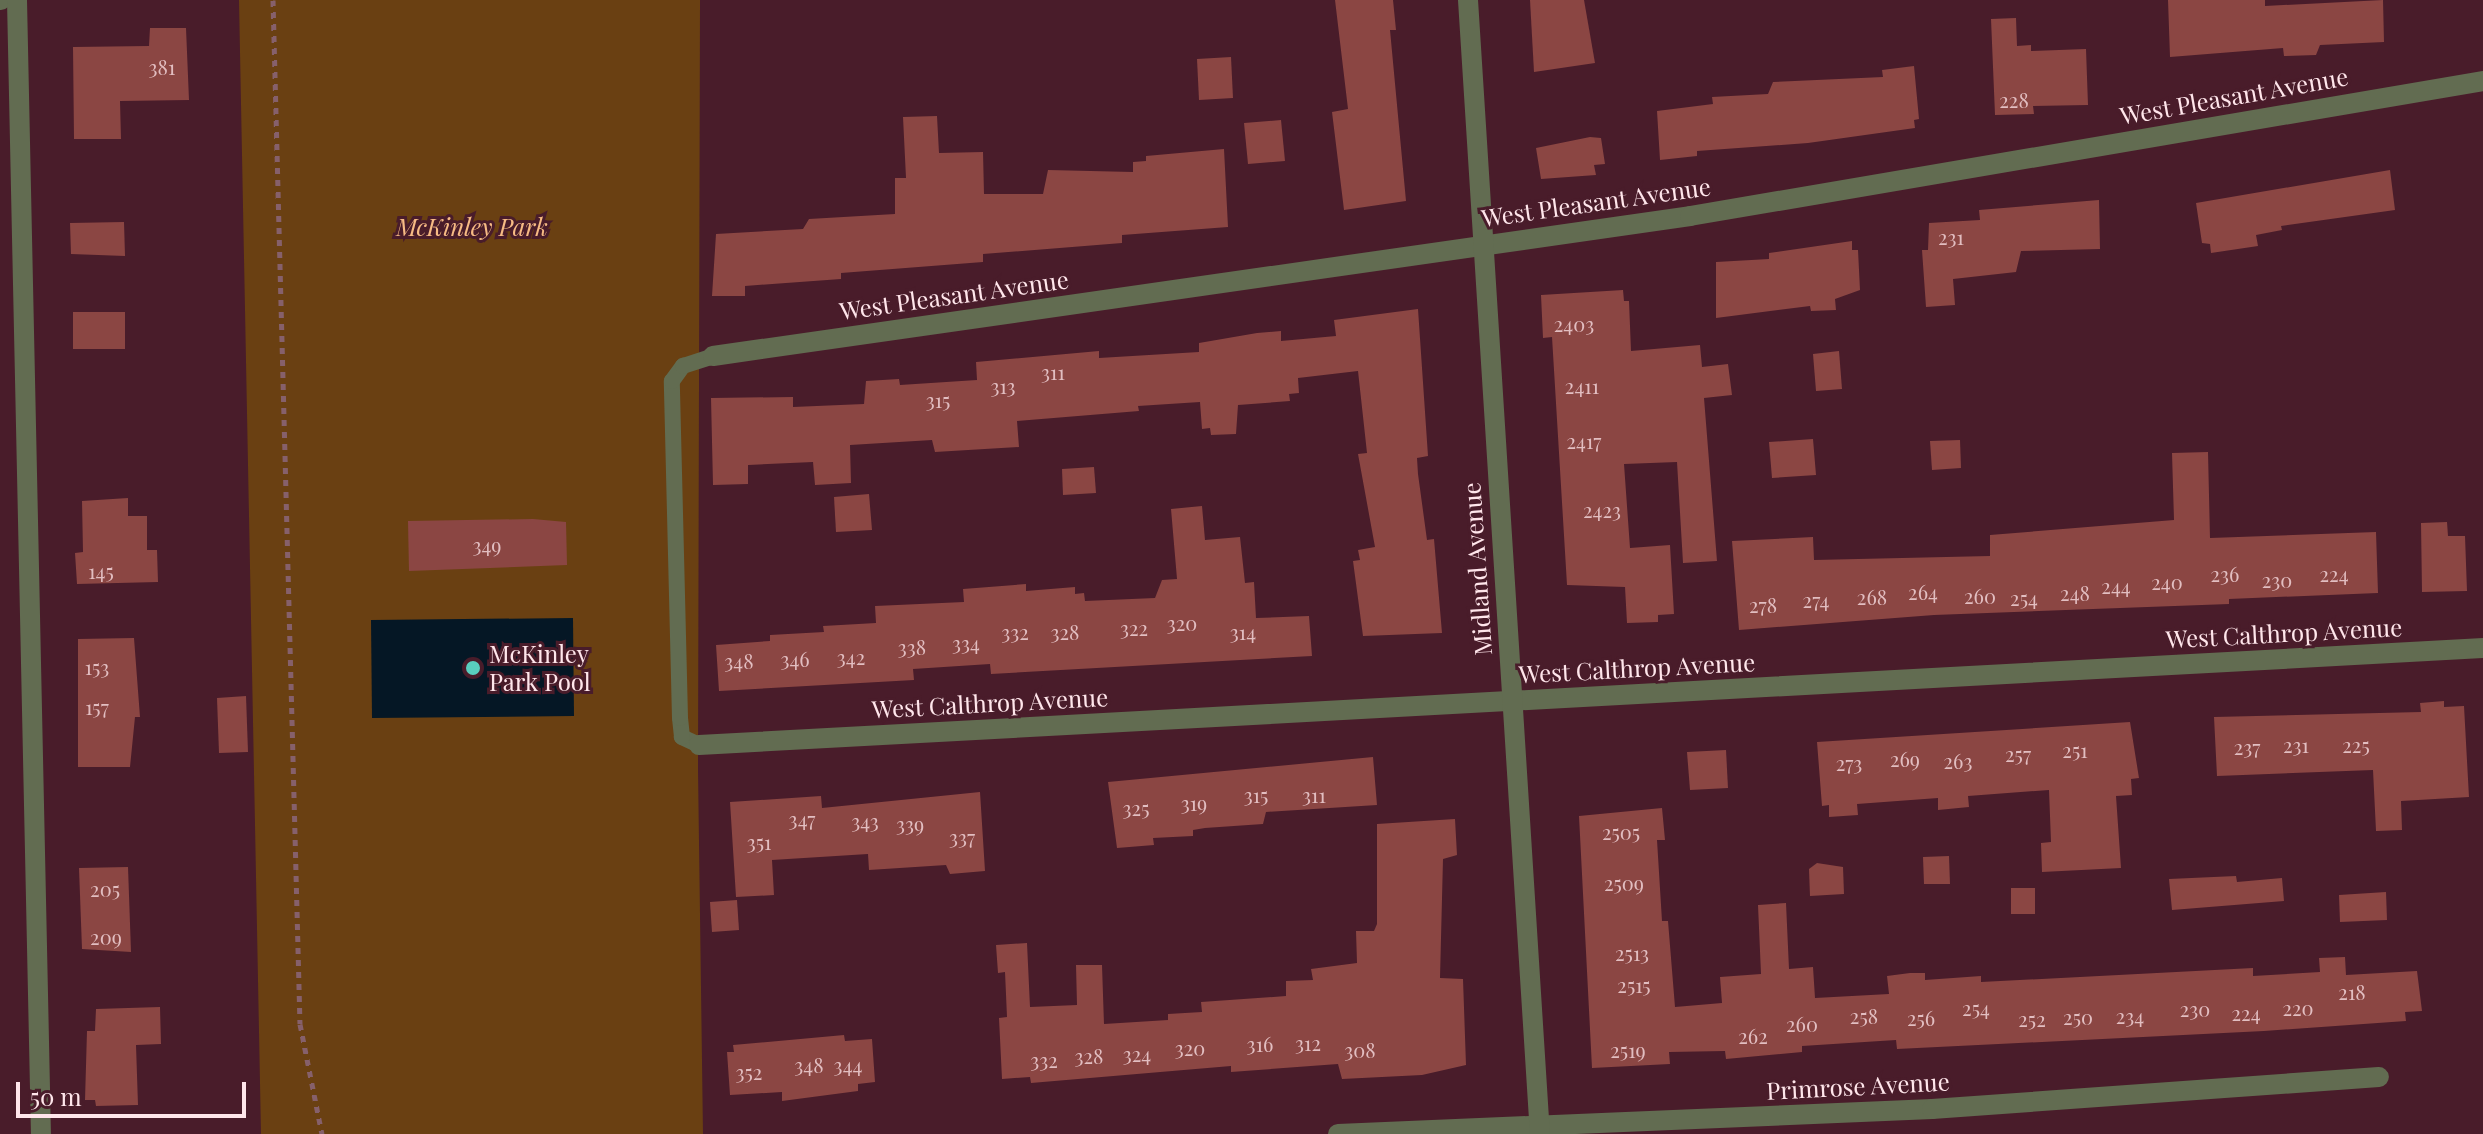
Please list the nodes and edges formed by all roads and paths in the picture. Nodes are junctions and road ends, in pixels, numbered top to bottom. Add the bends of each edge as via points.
1 (17, 0) edge
2 (273, 0) edge
3 (1468, 0) edge
4 (2483, 81) edge
5 (1483, 244) junction
6 (713, 356) joint
7 (2483, 648) edge
8 (1511, 701) junction
9 (699, 745) joint
10 (2379, 1077) dead end
11 (1540, 1130) edge
12 (41, 1134) edge
13 (322, 1134) edge
14 (1338, 1134) edge

1 - 12 street
2 - 13 path via 300,1024
3 - 5 street, Midland Avenue
4 - 5 street, West Pleasant Avenue via 1690,216
5 - 6 street, West Pleasant Avenue
5 - 8 street, Midland Avenue
6 - 9 lane via 683,366 672,381 680,718 682,737
7 - 8 street, West Calthrop Avenue
8 - 9 street, West Calthrop Avenue
8 - 11 street, Midland Avenue
10 - 11 street, Primrose Avenue
11 - 14 street, Primrose Avenue

